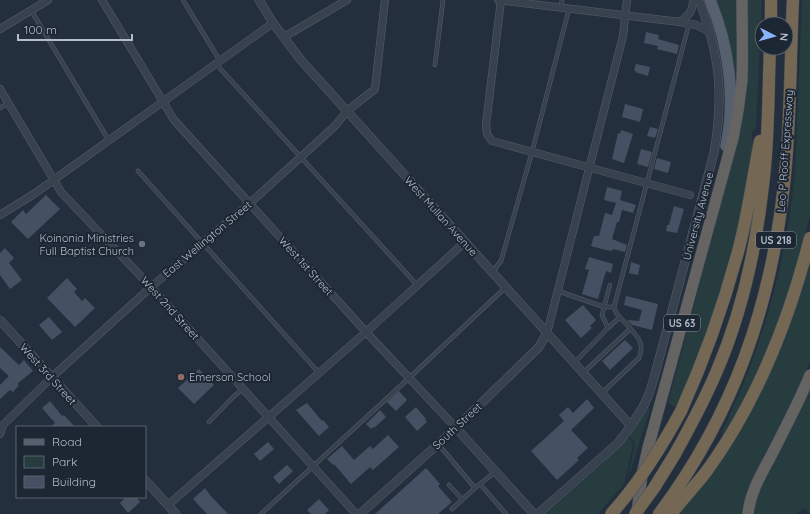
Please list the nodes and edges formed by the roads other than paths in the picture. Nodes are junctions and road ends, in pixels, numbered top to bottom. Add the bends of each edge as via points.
1 (48, 0) edge
2 (102, 0) edge
3 (183, 0) edge
4 (260, 0) edge
5 (385, 0) edge
6 (443, 0) edge
7 (498, 0) edge
8 (501, 0) edge
9 (627, 0) edge
10 (693, 0) edge
11 (699, 0) edge
12 (710, 0) edge
13 (742, 0) edge
14 (771, 0) edge
15 (793, 0) edge
16 (344, 1) edge
17 (562, 4) edge
18 (569, 9) junction
19 (31, 10) junction
20 (625, 15) junction
21 (770, 16) edge
22 (680, 22) junction
23 (273, 23) junction
24 (690, 23) junction
25 (0, 29) edge
26 (710, 32) junction
27 (284, 37) junction
28 (770, 56) edge
29 (218, 62) junction
30 (435, 65) dead end
31 (0, 89) edge
32 (163, 102) junction
33 (8, 103) junction
34 (768, 106) junction
35 (0, 108) edge
36 (347, 111) junction
37 (109, 141) junction
38 (532, 152) junction
39 (301, 157) junction
40 (589, 167) junction
41 (138, 171) dead end
42 (54, 180) junction
43 (647, 183) junction
44 (690, 195) dead end
45 (717, 198) junction
46 (250, 203) junction
47 (0, 215) edge
48 (810, 238) edge
49 (465, 242) junction
50 (203, 243) junction
51 (492, 272) junction
52 (610, 284) dead end
53 (418, 286) junction
54 (151, 287) junction
55 (506, 287) junction
56 (558, 291) junction
57 (604, 307) junction
58 (614, 307) junction
59 (620, 317) junction
60 (0, 320) edge
61 (608, 328) junction
62 (630, 329) junction
63 (366, 332) junction
64 (547, 333) junction
65 (574, 363) junction
66 (319, 373) junction
67 (583, 373) junction
68 (810, 375) edge
69 (52, 377) junction
70 (410, 378) junction
71 (243, 389) junction
72 (602, 394) junction
73 (268, 417) junction
74 (209, 422) dead end
75 (96, 426) edge
76 (631, 426) junction
77 (456, 428) junction
78 (0, 434) edge
79 (438, 444) junction
80 (313, 466) junction
81 (495, 471) junction
82 (146, 481) edge
83 (480, 484) junction
84 (449, 485) dead end
85 (475, 488) junction
86 (462, 499) junction
87 (168, 505) junction
88 (452, 509) dead end
89 (176, 514) edge
90 (261, 514) edge
91 (356, 514) edge
92 (360, 514) edge
93 (506, 514) edge
94 (534, 514) edge
95 (538, 514) edge
96 (611, 514) edge
97 (636, 514) edge
98 (659, 514) edge
99 (671, 514) edge
100 (748, 514) edge

1 - 19 street
2 - 32 street, West 1st Street
3 - 29 lane
4 - 23 street, West Mullan Avenue
5 - 36 street, East Wellington Street via 375,89
6 - 30 lane
7 - 8 street
8 - 17 street
8 - 38 street via 487,134 492,141
9 - 20 street
10 - 22 street via 692,10
11 - 26 street, University Avenue
12 - 45 main road, US 63 via 721,31 730,82 728,138
13 - 45 highway via 743,54 739,107
14 - 21 highway
15 - 98 highway, Leo P Rooff Expressway / US 218 via 784,184 775,248 758,319 723,409 693,464
16 - 27 street
17 - 18 street
18 - 20 street
18 - 38 lane
19 - 25 street
19 - 37 lane
20 - 22 street
20 - 40 street
22 - 24 street
23 - 27 street, West Mullan Avenue
23 - 29 street
24 - 26 street via 704,27
24 - 43 lane
26 - 76 street, University Avenue via 715,49 719,84 719,118 714,153 654,378 643,407
27 - 36 street, West Mullan Avenue via 300,59
28 - 34 highway, Leo P Rooff Expressway / US 218
29 - 32 street
29 - 39 lane
31 - 33 street, West 2nd Street
32 - 37 street
32 - 46 street, West 1st Street via 174,120
33 - 35 lane
33 - 42 street, West 2nd Street
34 - 96 highway, bridge via 739,247 698,374 654,459
34 - 97 highway, Leo P Rooff Expressway / US 218, bridge via 765,170 759,218 740,307 704,400 675,454
36 - 39 street, East Wellington Street via 335,126
36 - 49 street, West Mullan Avenue
37 - 42 street
38 - 40 street
38 - 51 lane via 501,261
39 - 46 street, East Wellington Street
39 - 53 lane
40 - 43 street
40 - 56 street
41 - 50 lane
42 - 47 street
42 - 54 street, West 2nd Street via 61,192
43 - 44 street
43 - 58 lane
45 - 97 highway, US 63 via 648,448
46 - 50 street, East Wellington Street
46 - 63 street, West 1st Street
48 - 99 highway via 797,287 757,386 734,429 706,472
49 - 51 street, West Mullan Avenue
49 - 53 street
50 - 54 street, East Wellington Street
50 - 66 lane
51 - 55 street, West Mullan Avenue
52 - 57 lane
53 - 63 street
54 - 69 street, East Wellington Street
54 - 71 street, West 2nd Street
55 - 64 street, West Mullan Avenue
55 - 70 lane
56 - 57 lane
56 - 64 street
57 - 58 lane
57 - 61 lane via 602,315
58 - 59 lane
59 - 61 lane
59 - 62 lane
60 - 69 street, West 3rd Street
61 - 65 lane
62 - 67 lane
62 - 72 lane via 642,347 639,358
63 - 66 street
63 - 70 street, West 1st Street
64 - 65 street, West Mullan Avenue
64 - 77 street, South Street via 539,347
65 - 67 street, West Mullan Avenue
66 - 73 street
67 - 72 street, West Mullan Avenue
68 - 100 highway via 754,488
69 - 75 street, West 3rd Street
69 - 78 street, East Wellington Street via 3,425
70 - 77 street, West 1st Street
70 - 80 lane
71 - 73 street, West 2nd Street
71 - 74 lane
72 - 76 street, West Mullan Avenue
73 - 80 street, West 2nd Street
73 - 87 street
76 - 95 street, University Avenue via 613,447
77 - 79 street, South Street
77 - 81 street, West 1st Street
79 - 85 lane
79 - 92 street, South Street
80 - 90 lane
80 - 91 street, West 2nd Street
81 - 83 lane
81 - 94 street, West 1st Street
82 - 87 street
83 - 85 lane
83 - 93 lane
84 - 86 lane
85 - 86 lane
86 - 88 lane
87 - 89 street

